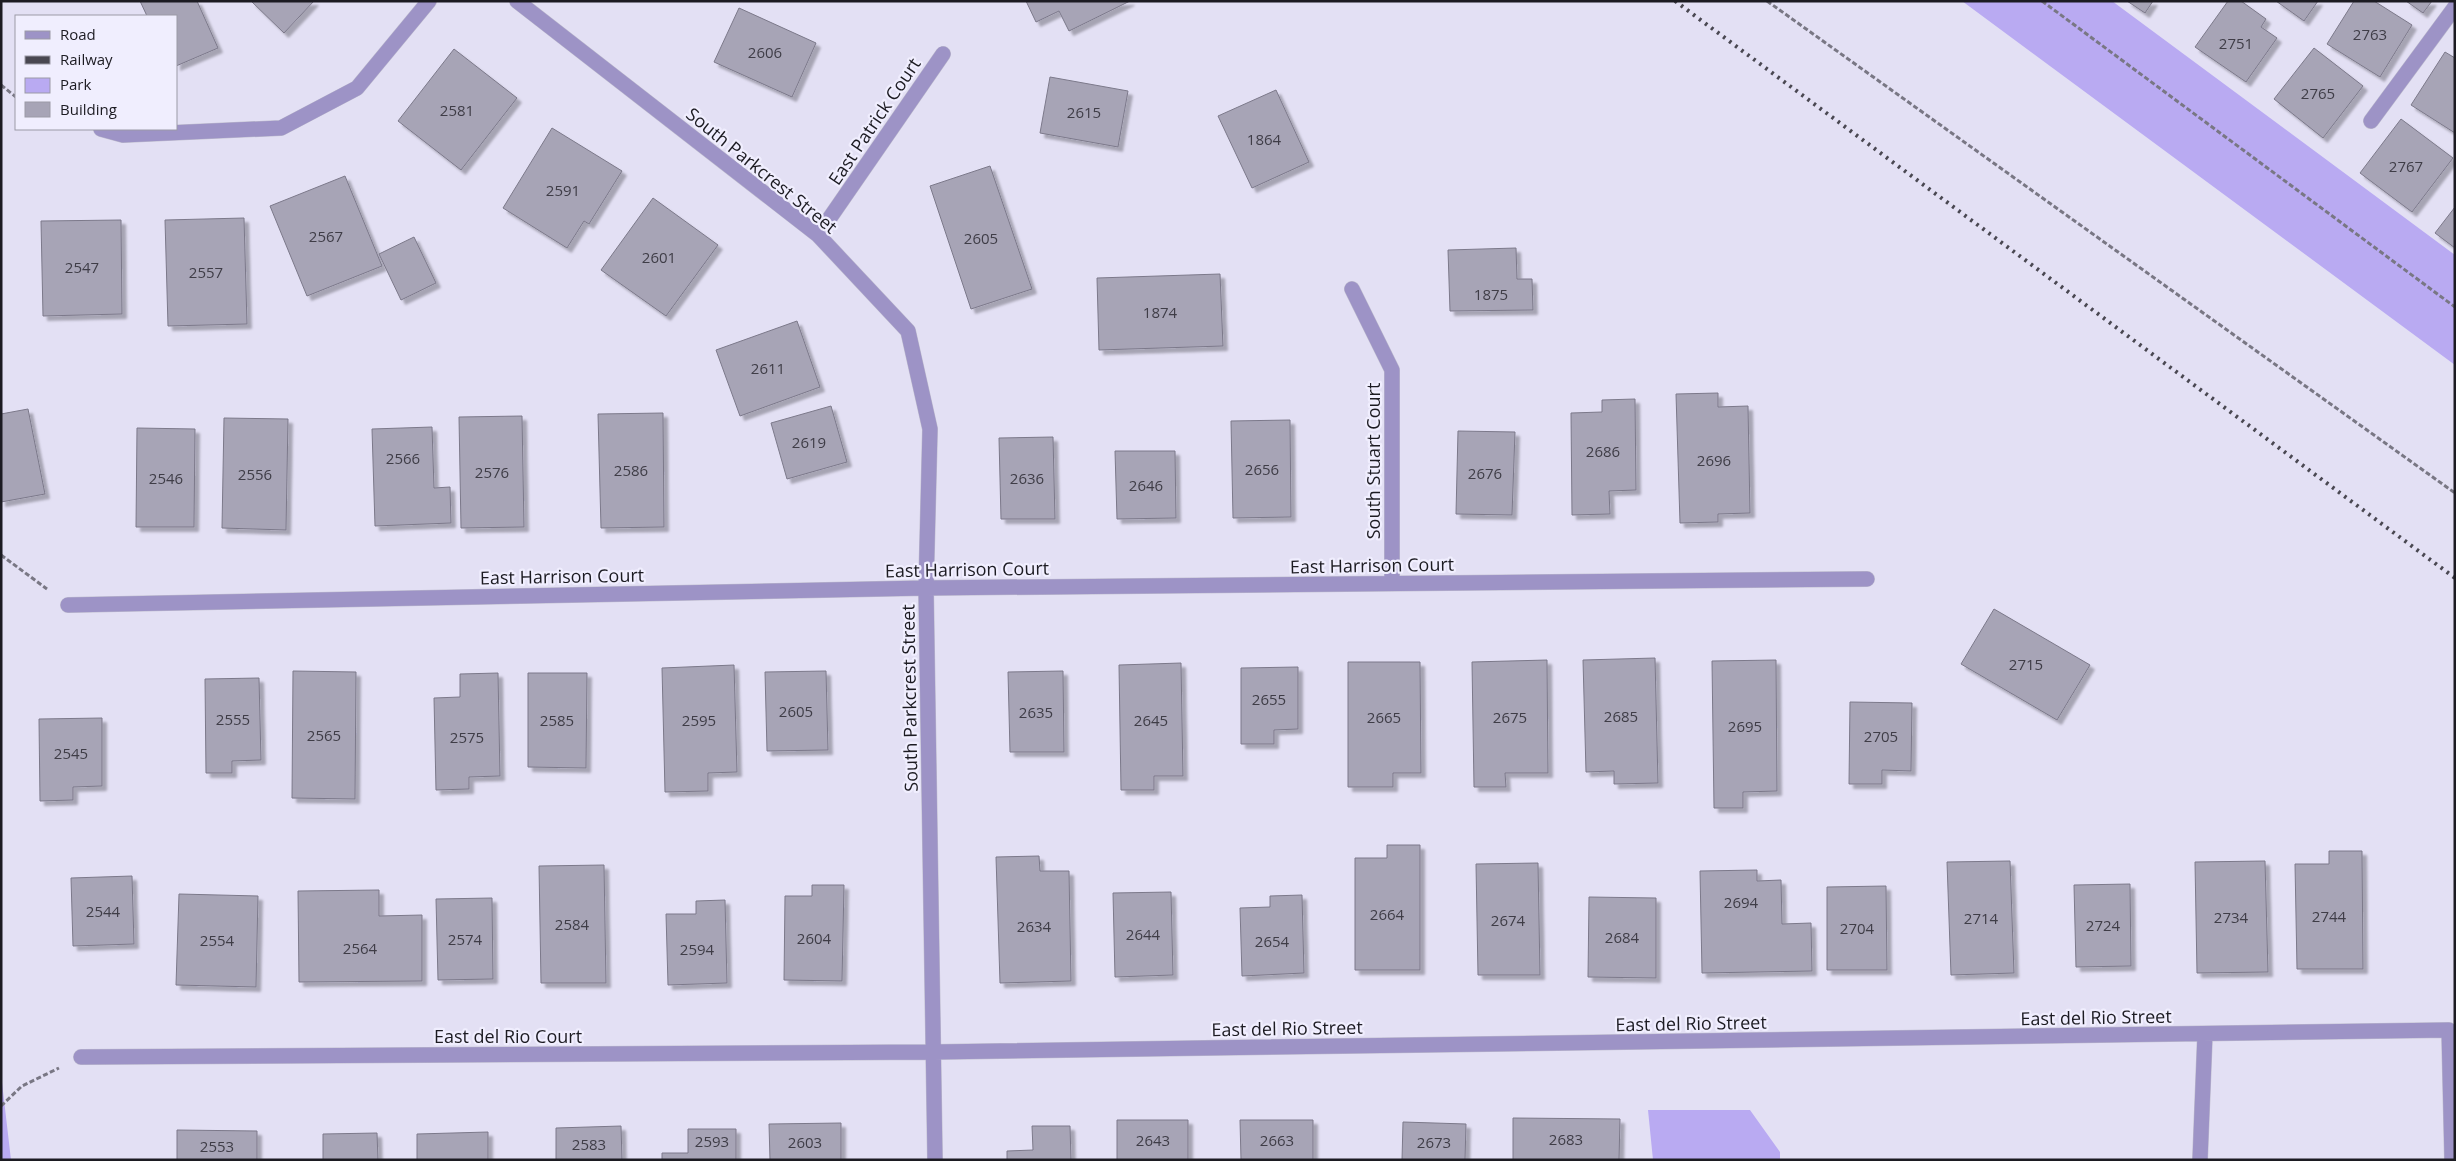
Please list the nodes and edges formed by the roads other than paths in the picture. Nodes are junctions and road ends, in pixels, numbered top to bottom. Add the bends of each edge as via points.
1 (429, 1) edge
2 (517, 1) edge
3 (2455, 7) edge
4 (943, 54) dead end
5 (2371, 121) dead end
6 (106, 130) edge
7 (818, 235) junction
8 (1352, 289) dead end
9 (1868, 579) dead end
10 (1392, 583) junction
11 (926, 588) junction
12 (68, 606) road end
13 (2205, 1034) junction
14 (934, 1052) junction
15 (82, 1057) road end
16 (936, 1160) edge
17 (2200, 1160) edge
18 (2452, 1160) edge

1 - 6 street via 357,88 281,128 123,135
2 - 7 street, South Parkcrest Street
3 - 5 street
4 - 7 street, East Patrick Court
7 - 11 street, South Parkcrest Street via 908,331 930,428
8 - 10 street, South Stuart Court via 1392,370
9 - 10 street, East Harrison Court
10 - 11 street, East Harrison Court
11 - 12 street, East Harrison Court
11 - 14 street, South Parkcrest Street
13 - 14 street, East del Rio Street
13 - 17 street
13 - 18 street, East del Rio Street via 2449,1030
14 - 15 street, East del Rio Court
14 - 16 street, South Parkcrest Street

